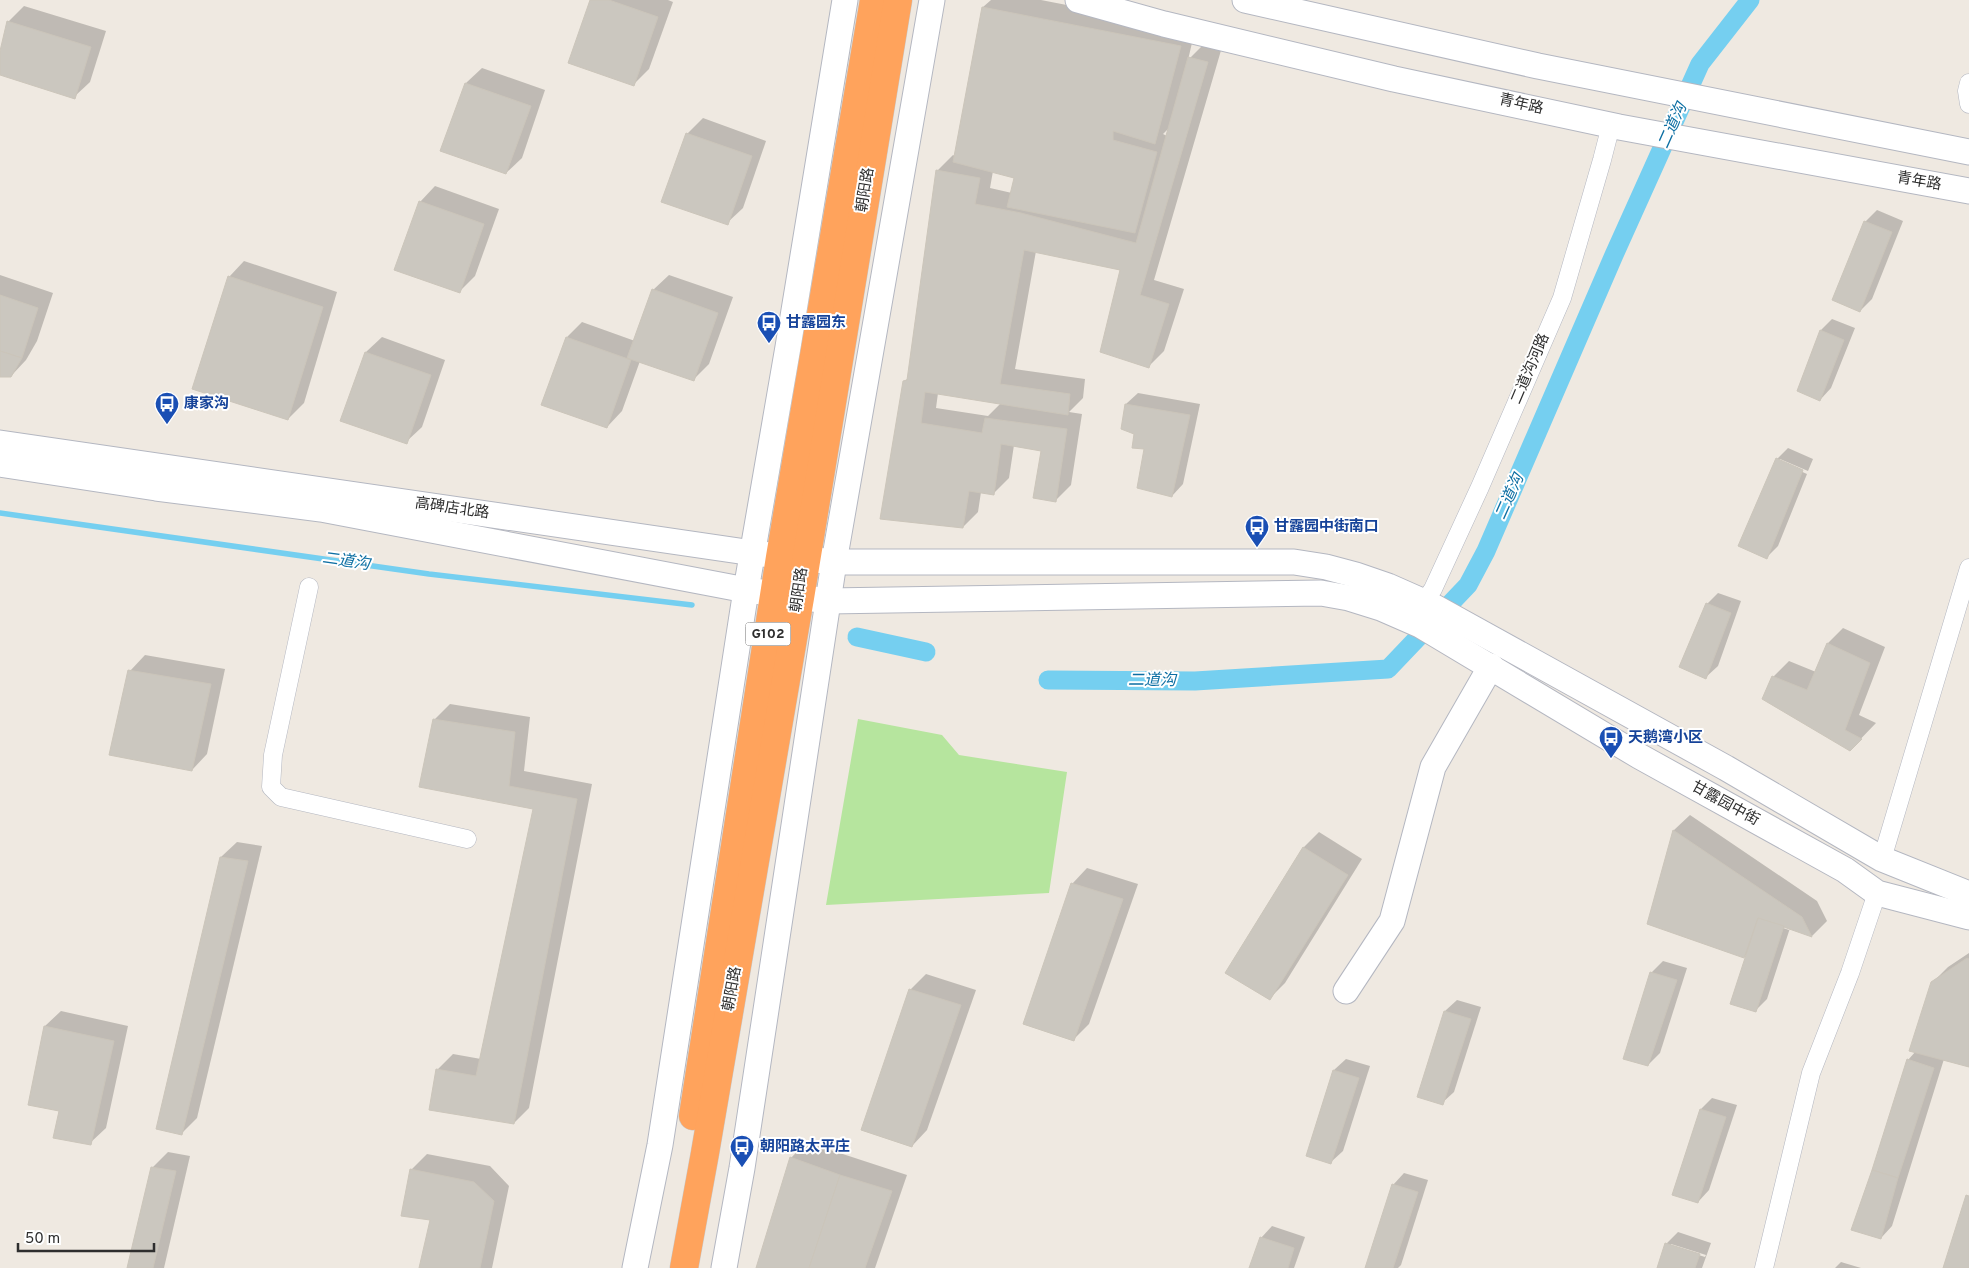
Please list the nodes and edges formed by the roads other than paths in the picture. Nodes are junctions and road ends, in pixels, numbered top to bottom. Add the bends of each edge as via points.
1 (845, 0) edge
2 (874, 0) edge
3 (898, 0) edge
4 (932, 0) edge
5 (1078, 0) edge
6 (1246, 0) edge
7 (1969, 83) edge
8 (1969, 104) edge
9 (1615, 126) junction
10 (1969, 152) edge
11 (1969, 191) edge
12 (0, 443) edge
13 (0, 464) edge
14 (153, 477) junction
15 (753, 554) junction
16 (792, 558) junction
17 (834, 562) junction
18 (1969, 568) edge
19 (309, 588) dead end
20 (746, 590) junction
21 (787, 596) junction
22 (828, 601) junction
23 (1425, 611) junction
24 (1490, 666) junction
25 (466, 839) dead end
26 (1882, 859) junction
27 (1877, 893) junction
28 (1969, 894) edge
29 (1969, 917) edge
30 (1346, 991) dead end
31 (635, 1268) edge
32 (665, 1268) edge
33 (684, 1268) edge
34 (724, 1268) edge
35 (1764, 1268) edge

1 - 15 street
2 - 16 highway, 朝阳路 / G102
3 - 16 highway, 朝阳路 / G102
4 - 17 street, 朝阳路
5 - 9 street, 青年路 via 1394,79
6 - 10 street via 1641,87
7 - 8 street
9 - 11 street, 青年路
9 - 23 street, 二道沟河路 via 1562,298
12 - 14 street
13 - 14 street
14 - 15 street, 高碑店北路
14 - 20 street, 高碑店北路
15 - 16 street, 高碑店北路
15 - 20 street
16 - 17 street, 高碑店北路
16 - 21 highway, 朝阳路 / G102
17 - 22 street, 朝阳路
17 - 23 street, 高碑店北路 via 1294,562 1326,567 1388,586
18 - 26 street
19 - 25 street via 273,755 271,787 281,797
20 - 21 street, 高碑店北路
20 - 31 street via 660,1145
21 - 22 street, 高碑店北路
21 - 32 highway, 朝阳路 / G102
21 - 33 highway, 朝阳路 / G102 via 707,1144
22 - 23 street, 高碑店北路 via 1321,593 1381,608
22 - 34 street, 朝阳路
23 - 24 street, 甘露园中街
23 - 26 street, 甘露园中街 via 1504,645
24 - 27 street, 甘露园中街 via 1639,756 1845,870
24 - 30 street via 1433,766 1392,921
26 - 28 street, 甘露园中街
27 - 29 street, 甘露园中街
27 - 35 street via 1811,1073

